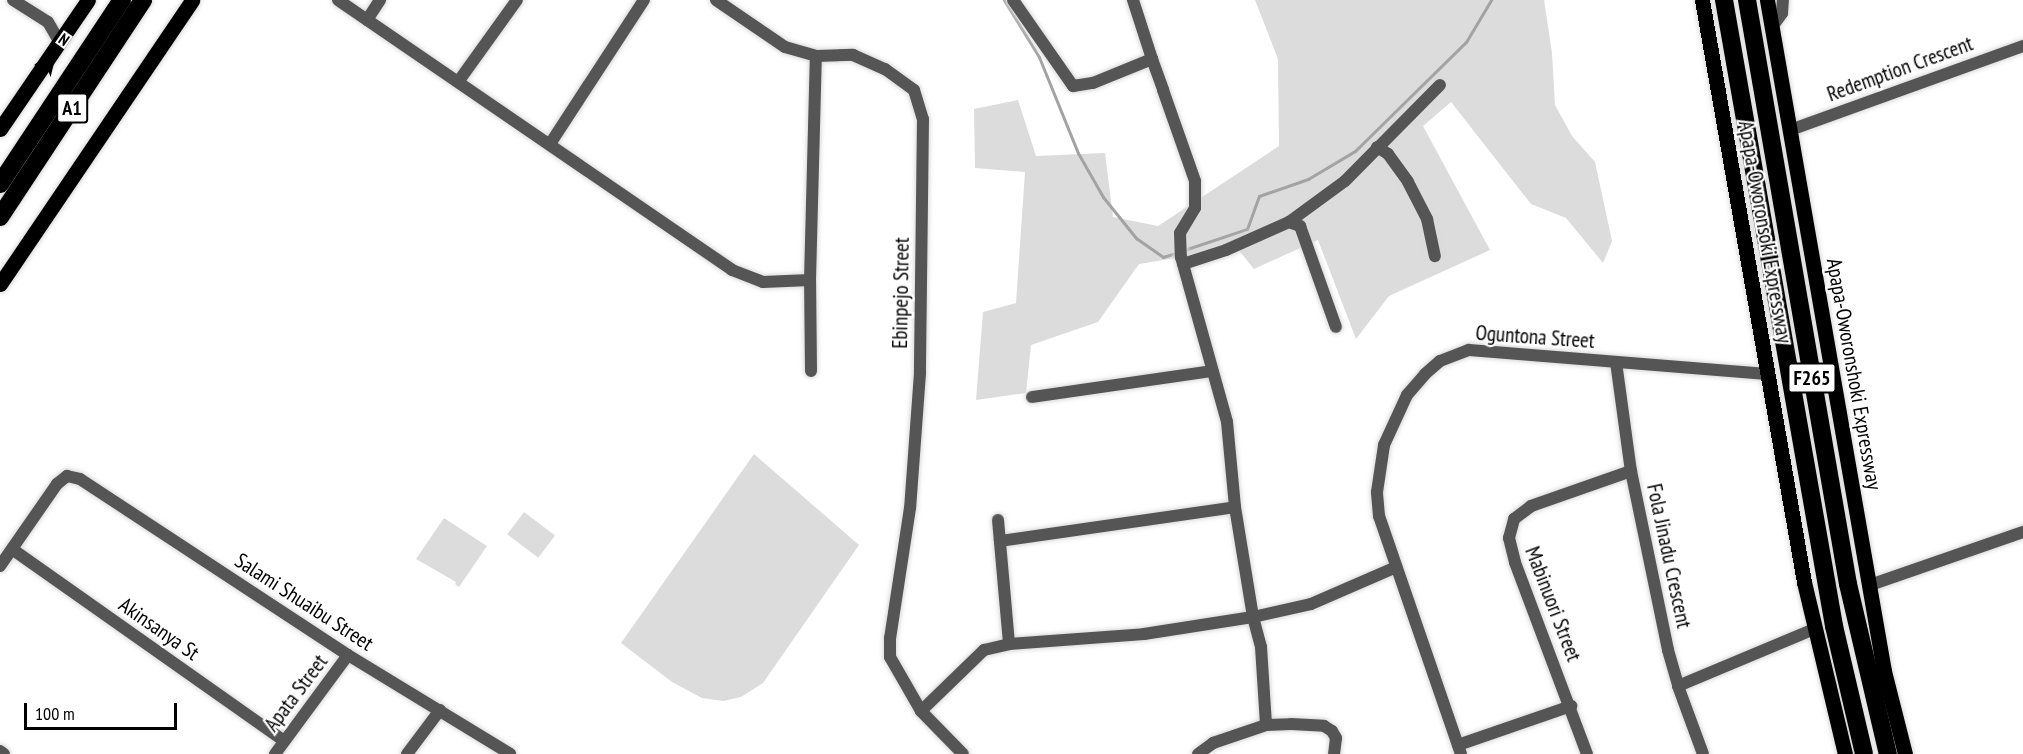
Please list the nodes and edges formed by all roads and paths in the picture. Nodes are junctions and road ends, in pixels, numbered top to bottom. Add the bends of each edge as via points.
1 (13, 0) edge
2 (88, 0) edge
3 (122, 0) edge
4 (143, 0) edge
5 (192, 0) edge
6 (338, 0) edge
7 (380, 0) edge
8 (517, 0) edge
9 (644, 0) edge
10 (716, 0) edge
11 (1013, 0) edge
12 (1133, 0) edge
13 (1702, 0) edge
14 (1724, 0) edge
15 (1747, 0) edge
16 (1767, 0) edge
17 (1783, 0) edge
18 (75, 20) junction
19 (367, 20) junction
20 (48, 22) junction
21 (1772, 27) junction
22 (60, 43) junction
23 (2023, 46) edge
24 (816, 56) junction
25 (1152, 59) junction
26 (458, 82) junction
27 (1440, 85) dead end
28 (0, 129) edge
29 (1790, 130) junction
30 (550, 144) junction
31 (1377, 147) junction
32 (0, 184) edge
33 (0, 217) edge
34 (1289, 222) junction
35 (1435, 256) dead end
36 (1182, 260) junction
37 (810, 280) junction
38 (0, 284) edge
39 (1336, 327) dead end
40 (1616, 362) junction
41 (811, 371) dead end
42 (1212, 371) junction
43 (1767, 374) junction
44 (1032, 397) dead end
45 (1631, 471) junction
46 (1235, 507) junction
47 (998, 520) dead end
48 (2023, 532) edge
49 (1000, 542) junction
50 (12, 549) junction
51 (0, 566) edge
52 (1396, 567) junction
53 (1870, 585) junction
54 (1252, 617) junction
55 (1814, 629) junction
56 (1009, 644) junction
57 (348, 655) junction
58 (1678, 686) junction
59 (1571, 706) junction
60 (440, 710) junction
61 (921, 711) junction
62 (1266, 725) junction
63 (284, 741) junction
64 (1460, 750) edge
65 (0, 751) edge
66 (4, 754) edge
67 (275, 754) edge
68 (407, 754) edge
69 (510, 754) edge
70 (963, 754) edge
71 (1198, 754) edge
72 (1334, 754) edge
73 (1587, 754) edge
74 (1703, 754) edge
75 (1845, 754) edge
76 (1864, 754) edge
77 (1888, 754) edge
78 (1905, 754) edge

1 - 20 street
2 - 18 main road
3 - 32 highway, A1
4 - 33 highway, A1
5 - 38 main road
6 - 19 street
7 - 19 street
8 - 26 street
9 - 30 street
10 - 24 street, Ebinpejo Street via 785,47
11 - 25 street via 1072,86 1093,83
12 - 25 street
13 - 43 main road, Apapa-Oworonsoki Expressway
14 - 76 highway, Apapa-Oworonsoki Expressway / F265 via 1834,626
15 - 77 highway, Apapa-Oworonsoki Expressway / F265 via 1848,584
16 - 21 main road, Apapa-Oworonshoki Expressway
17 - 21 street via 1782,13
18 - 20 street
18 - 22 main road
19 - 26 street
20 - 22 street
21 - 29 main road, Apapa-Oworonshoki Expressway
22 - 28 main road
23 - 29 street, Redemption Crescent
24 - 37 street
24 - 61 street, Ebinpejo Street via 853,55 885,69 914,90 923,119 920,373 910,508 890,638 890,657
25 - 36 street via 1195,181 1195,208 1180,233
26 - 30 street
27 - 31 street
29 - 53 main road, Apapa-Oworonshoki Expressway
30 - 37 street via 740,274 763,282
31 - 34 street via 1344,181
31 - 35 street via 1388,154 1408,182 1427,219
34 - 36 street via 1226,250
34 - 39 street via 1299,226
36 - 42 street
37 - 41 street
40 - 43 street, Oguntona Street
40 - 45 street, Fola Jinadu Crescent
40 - 52 street, Oguntona Street via 1469,350 1440,362 1425,374 1394,419 1379,468 1379,516
42 - 44 street
42 - 46 street via 1227,422
43 - 55 main road, Apapa-Oworonsoki Expressway
45 - 58 street, Fola Jinadu Crescent
45 - 59 street, Mabinuori Street via 1531,506 1511,526 1509,538 1515,562
46 - 49 street
46 - 54 street
47 - 49 street
48 - 53 street
49 - 56 street
50 - 51 street
50 - 57 street, Salami Shuaibu Street via 57,484 66,476 80,479
50 - 63 street, Akinsanya St
52 - 54 street via 1311,604
52 - 64 street, Oguntona Street
53 - 78 main road, Apapa-Oworonshoki Expressway via 1884,671
54 - 56 street via 1144,634
54 - 62 street via 1261,647
55 - 58 street
55 - 75 main road, Apapa-Oworonsoki Expressway
56 - 61 street via 973,657
57 - 60 street, Salami Shuaibu Street
57 - 63 street, Apata Street
58 - 74 street, Fola Jinadu Crescent
59 - 64 street
59 - 73 street, Mabinuori Street
60 - 68 street
60 - 69 street, Salami Shuaibu Street
61 - 70 street, Ebinpejo Street
62 - 71 street via 1213,743
62 - 72 street via 1324,726 1336,738
63 - 67 street, Apata Street
65 - 66 street

